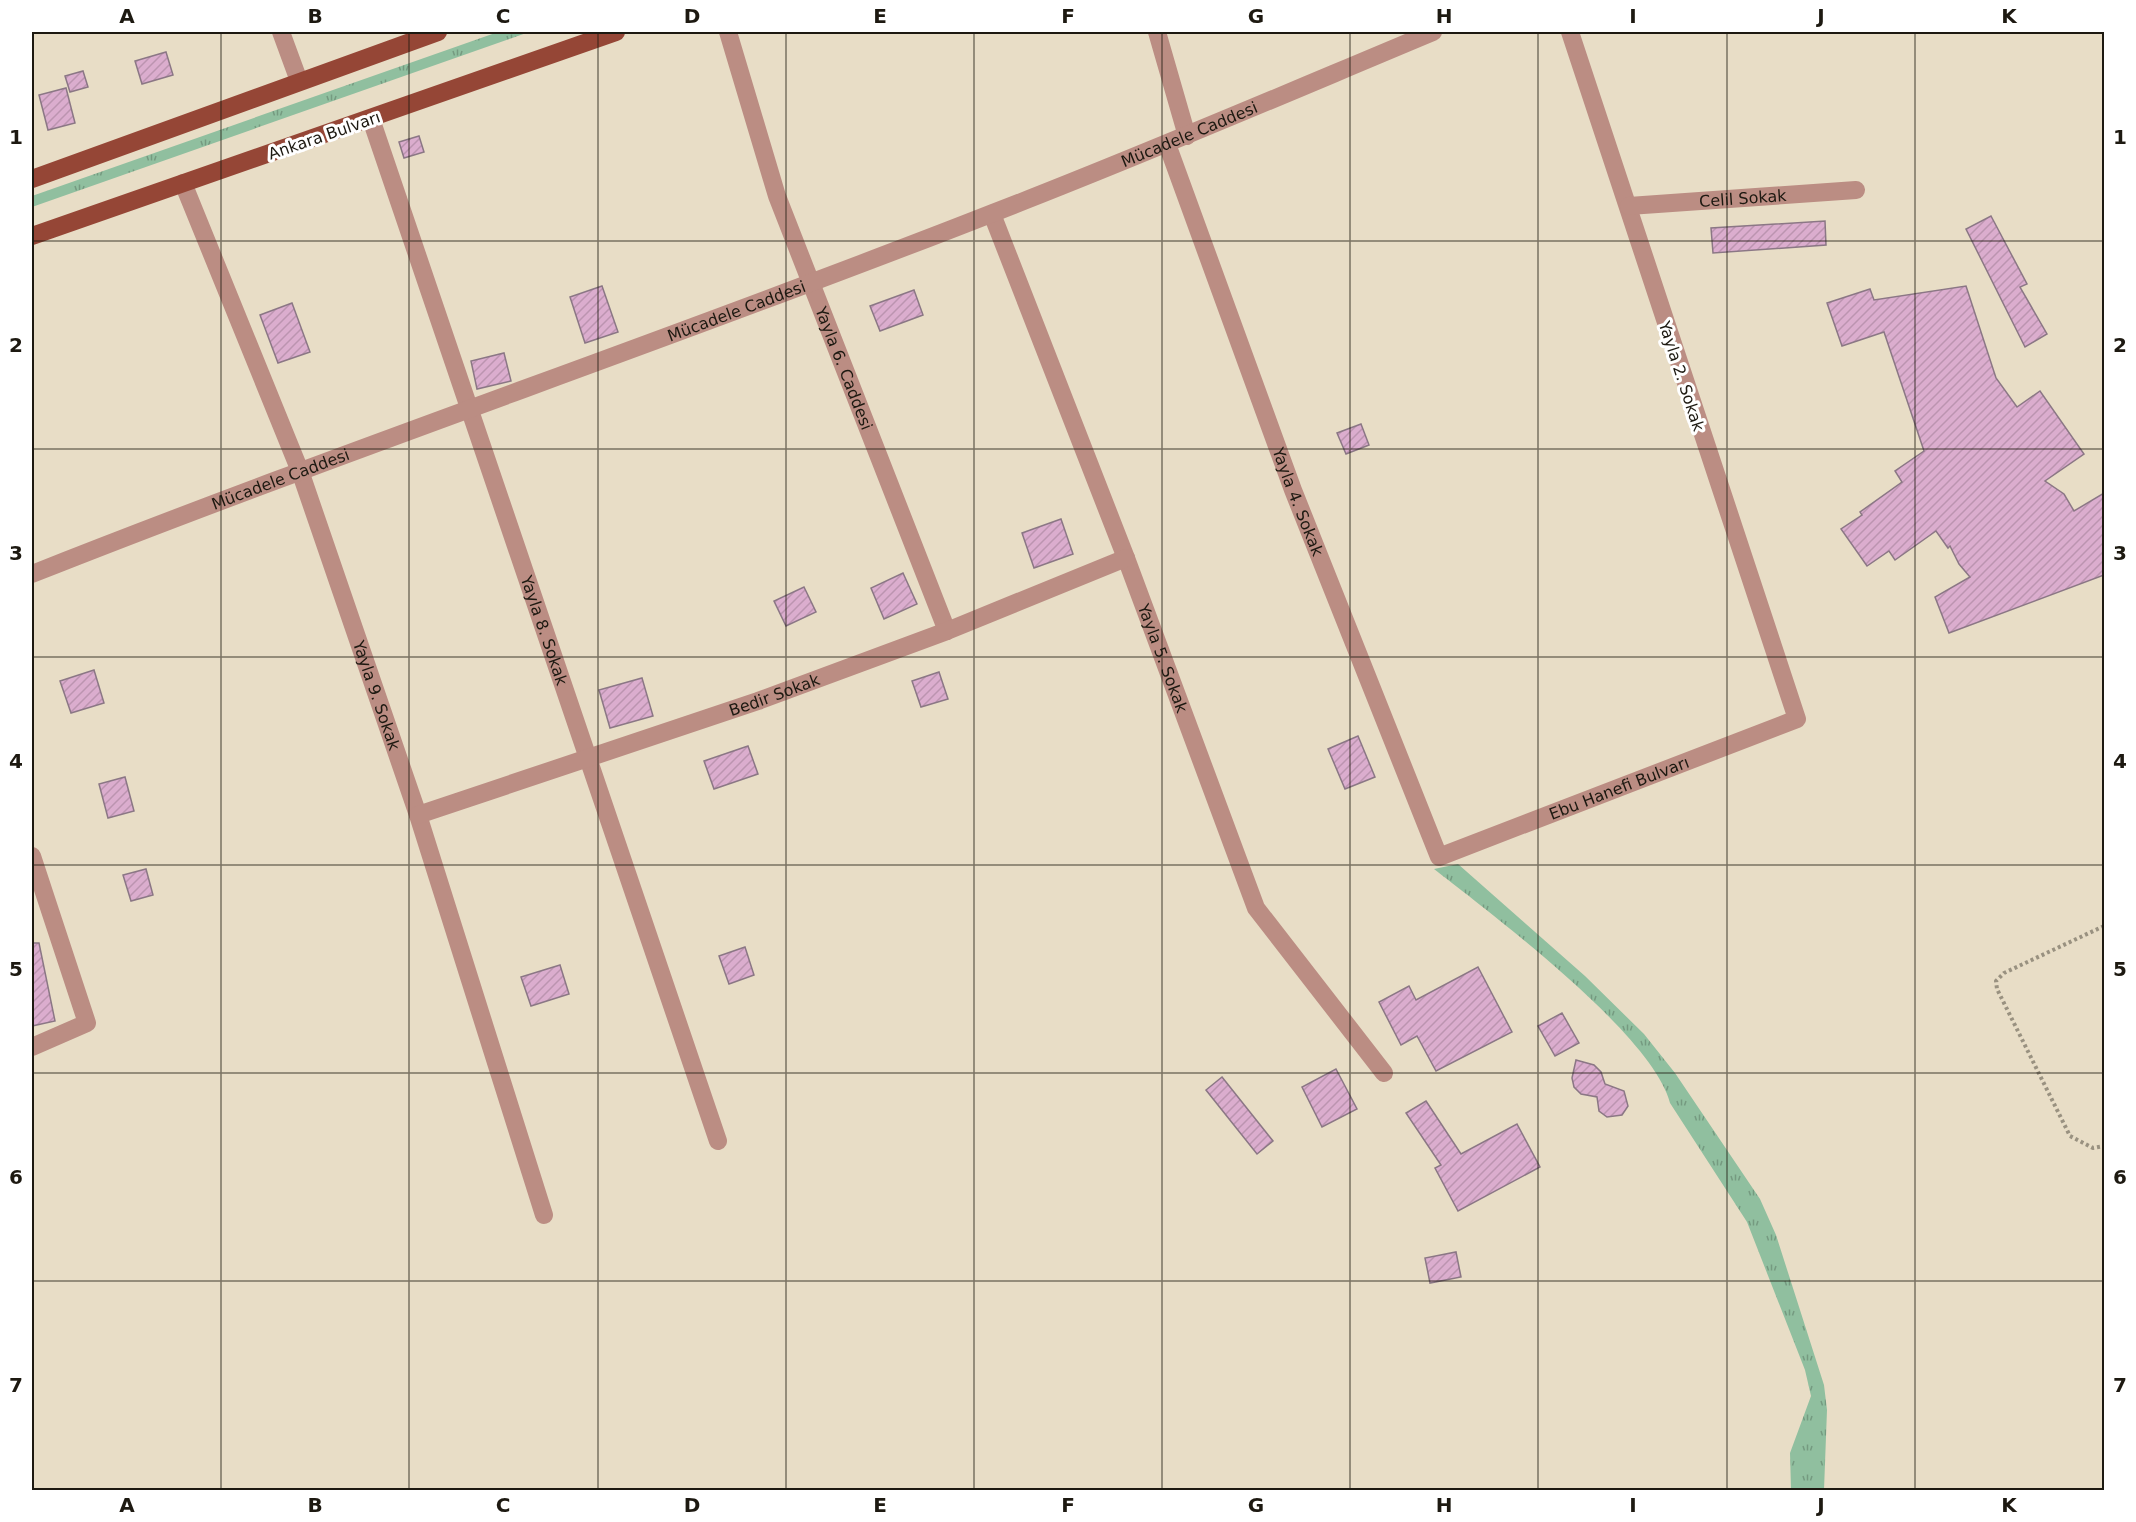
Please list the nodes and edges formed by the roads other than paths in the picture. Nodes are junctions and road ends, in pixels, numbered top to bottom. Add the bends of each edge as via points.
1 (281, 32) edge
2 (438, 32) edge
3 (616, 32) edge
4 (728, 32) edge
5 (1157, 32) edge
6 (1433, 32) edge
7 (1570, 32) edge
8 (299, 81) junction
9 (371, 119) junction
10 (1187, 136) junction
11 (1167, 144) junction
12 (32, 179) edge
13 (183, 183) junction
14 (1856, 190) dead end
15 (1629, 206) junction
16 (992, 214) junction
17 (32, 236) edge
18 (810, 283) junction
19 (468, 408) junction
20 (300, 471) junction
21 (1126, 558) junction
22 (32, 574) edge
23 (947, 631) junction
24 (1797, 719) joint
25 (588, 756) junction
26 (418, 815) junction
27 (32, 856) edge
28 (1439, 857) joint
29 (32, 1047) edge
30 (1384, 1073) dead end
31 (718, 1142) dead end
32 (544, 1215) dead end

1 - 8 street
2 - 8 main road
3 - 9 main road, Ankara Bulvarı
4 - 18 street, Yayla 6. Caddesi via 777,196
5 - 10 street
6 - 10 street, Mücadele Caddesi
7 - 15 street, Yayla 2. Sokak
8 - 12 main road
9 - 13 main road, Ankara Bulvarı
9 - 19 street, Yayla 8. Sokak
10 - 11 street, Mücadele Caddesi
11 - 16 street, Mücadele Caddesi
11 - 28 street, Yayla 4. Sokak via 1293,490
13 - 17 main road, Ankara Bulvarı
13 - 20 street, Yayla 9. Sokak
14 - 15 street, Celil Sokak
15 - 24 street, Yayla 2. Sokak
16 - 18 street, Mücadele Caddesi
16 - 21 street, Yayla 5. Sokak
18 - 19 street, Mücadele Caddesi
18 - 23 street, Yayla 6. Caddesi
19 - 20 street, Mücadele Caddesi
19 - 25 street, Yayla 8. Sokak
20 - 22 street, Mücadele Caddesi
20 - 26 street, Yayla 9. Sokak
21 - 23 street, Bedir Sokak
21 - 30 street, Yayla 5. Sokak via 1256,908
23 - 25 street, Bedir Sokak via 758,701
24 - 28 street, Ebu Hanefi Bulvarı
25 - 26 street, Bedir Sokak
25 - 31 street, Yayla 8. Sokak
26 - 32 street, Yayla 9. Sokak
27 - 29 street via 87,1023

